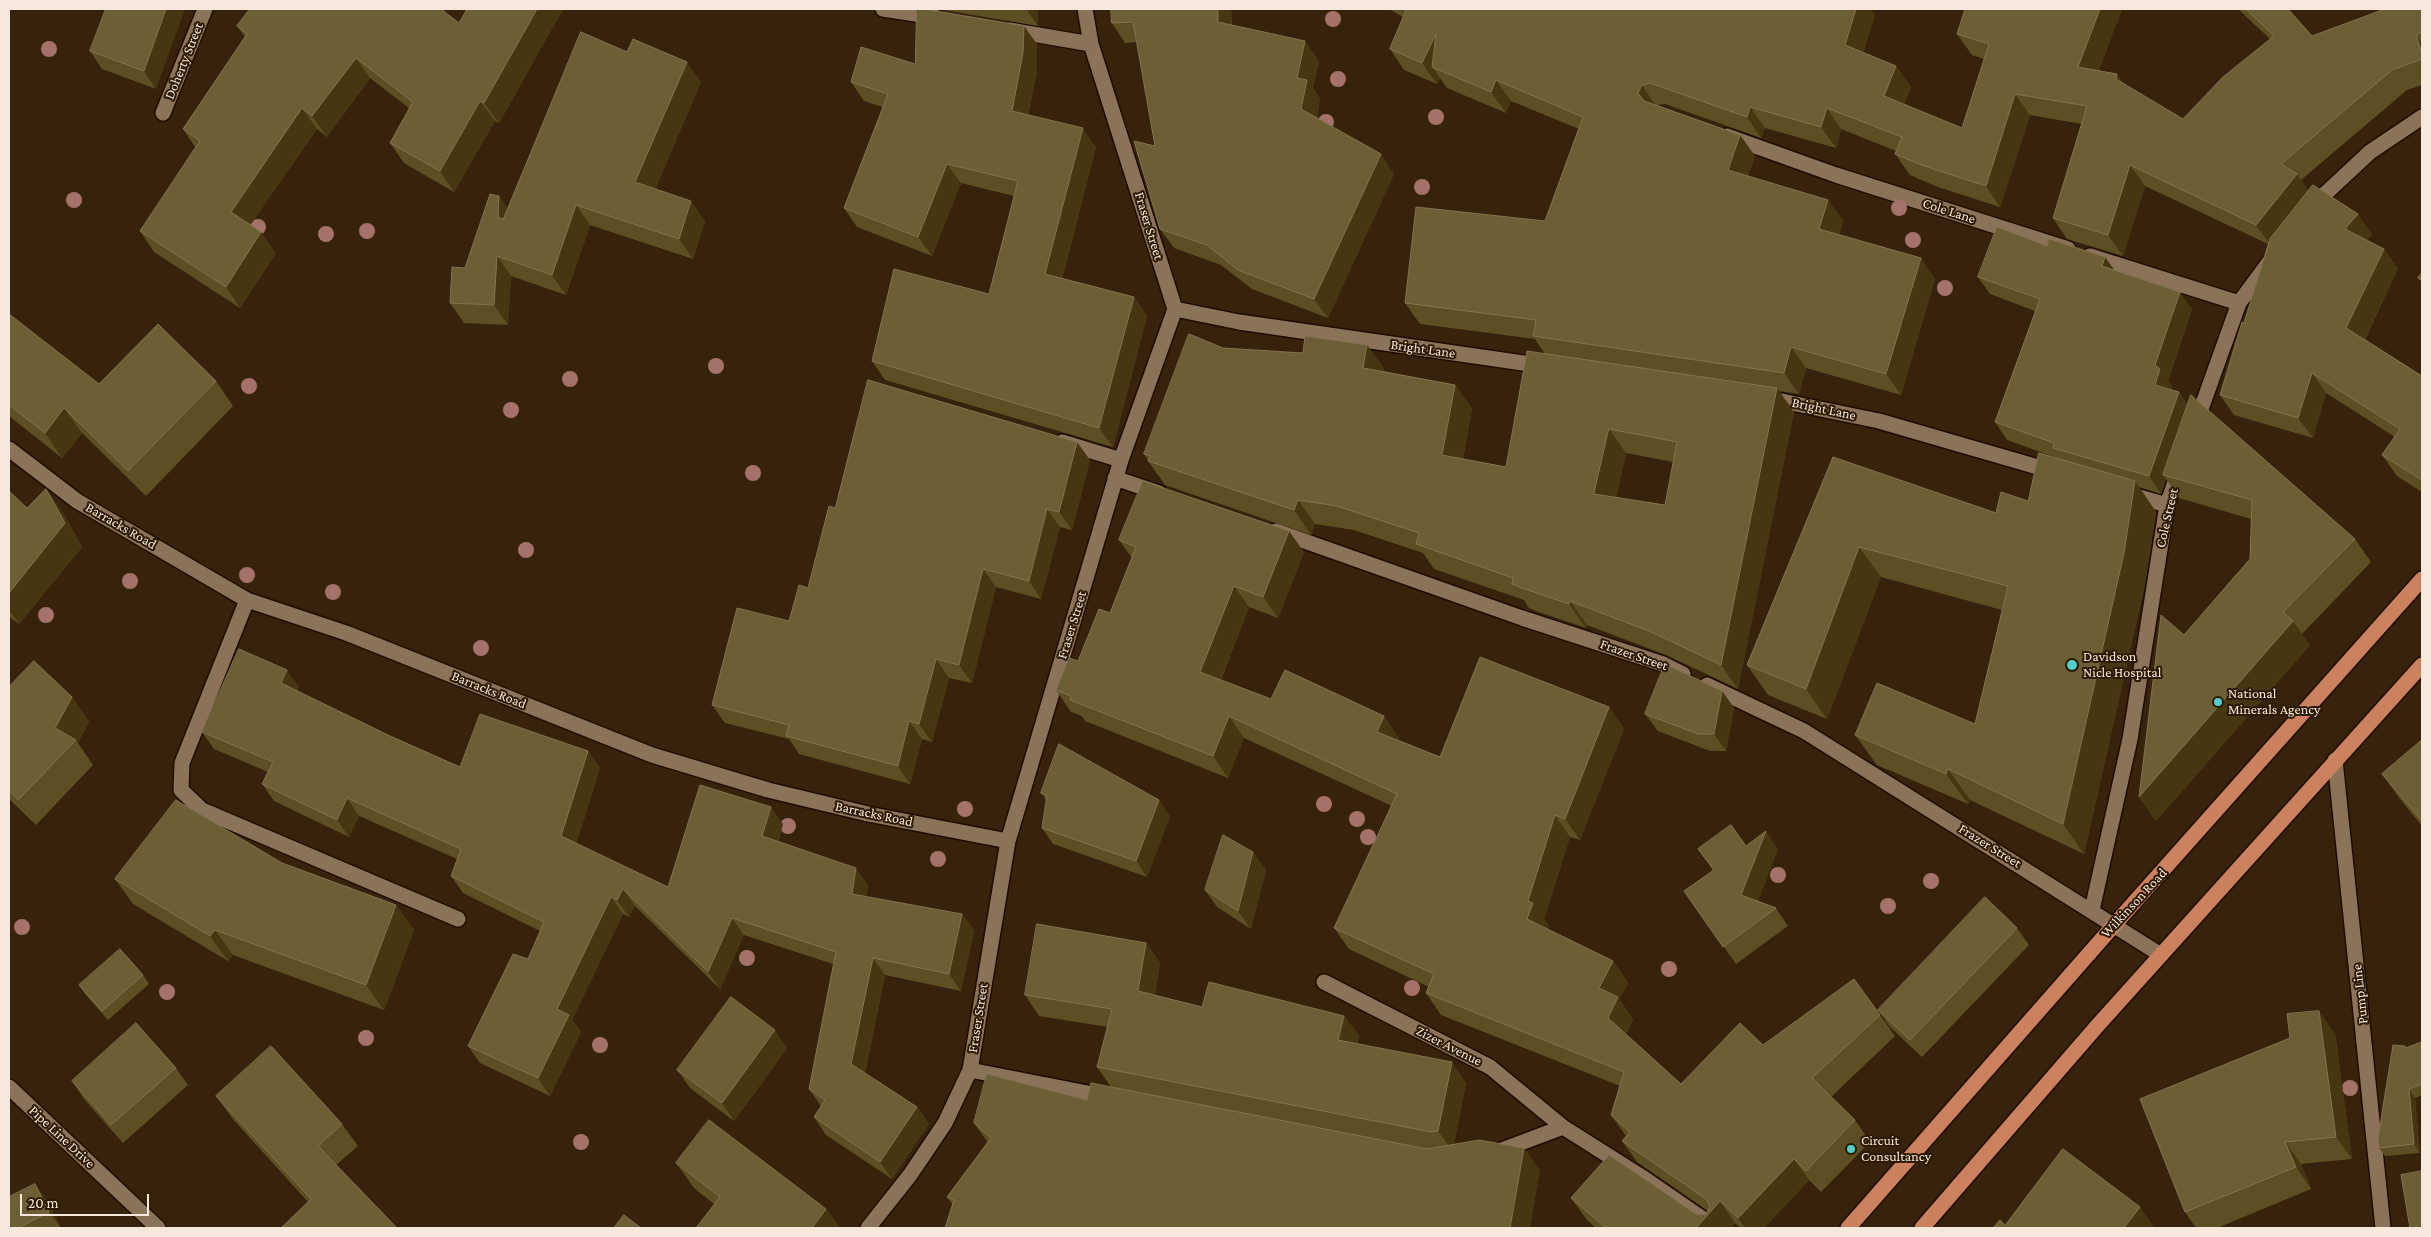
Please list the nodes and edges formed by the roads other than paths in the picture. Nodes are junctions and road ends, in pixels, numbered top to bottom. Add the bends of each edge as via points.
1 (205, 9) edge
2 (883, 9) edge
3 (1085, 9) edge
4 (950, 20) edge
5 (997, 28) edge
6 (1091, 44) junction
7 (163, 113) dead end
8 (2422, 117) edge
9 (1717, 133) edge
10 (2301, 221) edge
11 (2278, 250) edge
12 (2239, 303) junction
13 (1175, 310) junction
14 (1555, 368) edge
15 (1752, 396) edge
16 (1047, 438) edge
17 (2190, 441) edge
18 (9, 449) edge
19 (2183, 459) edge
20 (1121, 460) junction
21 (2071, 477) edge
22 (1115, 478) junction
23 (2119, 491) edge
24 (1170, 496) edge
25 (2167, 505) junction
26 (1261, 526) edge
27 (2422, 579) edge
28 (246, 600) junction
29 (2422, 665) edge
30 (2335, 760) junction
31 (1008, 841) junction
32 (2092, 910) junction
33 (458, 918) dead end
34 (2115, 924) junction
35 (2161, 954) junction
36 (1324, 982) dead end
37 (970, 1070) junction
38 (9, 1087) edge
39 (1125, 1100) edge
40 (1563, 1126) junction
41 (1477, 1157) edge
42 (158, 1228) edge
43 (868, 1228) edge
44 (1716, 1228) edge
45 (1848, 1228) edge
46 (1922, 1228) edge
47 (2383, 1228) edge

1 - 7 street, Doherty Street
2 - 4 street
3 - 6 street, Fraser Street
5 - 6 street
6 - 13 street, Fraser Street
8 - 10 street via 2370,152
9 - 12 street, Cole Lane via 1836,175
11 - 12 street
12 - 17 street
13 - 14 street, Bright Lane
13 - 20 street, Fraser Street
15 - 21 street, Bright Lane via 1880,421
16 - 20 street
18 - 28 street, Barracks Road via 77,501
19 - 25 street, Cole Street
20 - 22 street, Fraser Street
22 - 24 street
22 - 31 street, Fraser Street
23 - 25 street
25 - 32 street, Cole Street via 2130,739
26 - 32 street, Frazer Street via 1662,664 1804,731
27 - 34 main road, Wilkinson Road
28 - 31 street, Barracks Road via 346,633 652,755 768,790 868,814
28 - 33 street via 182,764 181,790 202,810
29 - 30 main road
30 - 35 main road
30 - 47 street, Pump Line
31 - 37 street, Fraser Street
32 - 34 street, Frazer Street
34 - 35 street, Frazer Street
34 - 45 main road, Wilkinson Road
35 - 46 main road
36 - 40 street, Zizer Avenue via 1490,1068
37 - 39 street
37 - 43 street, Fraser Street via 945,1123 910,1175
38 - 42 street, Pipe Line Drive
40 - 41 street
40 - 44 street, Zizer Avenue

